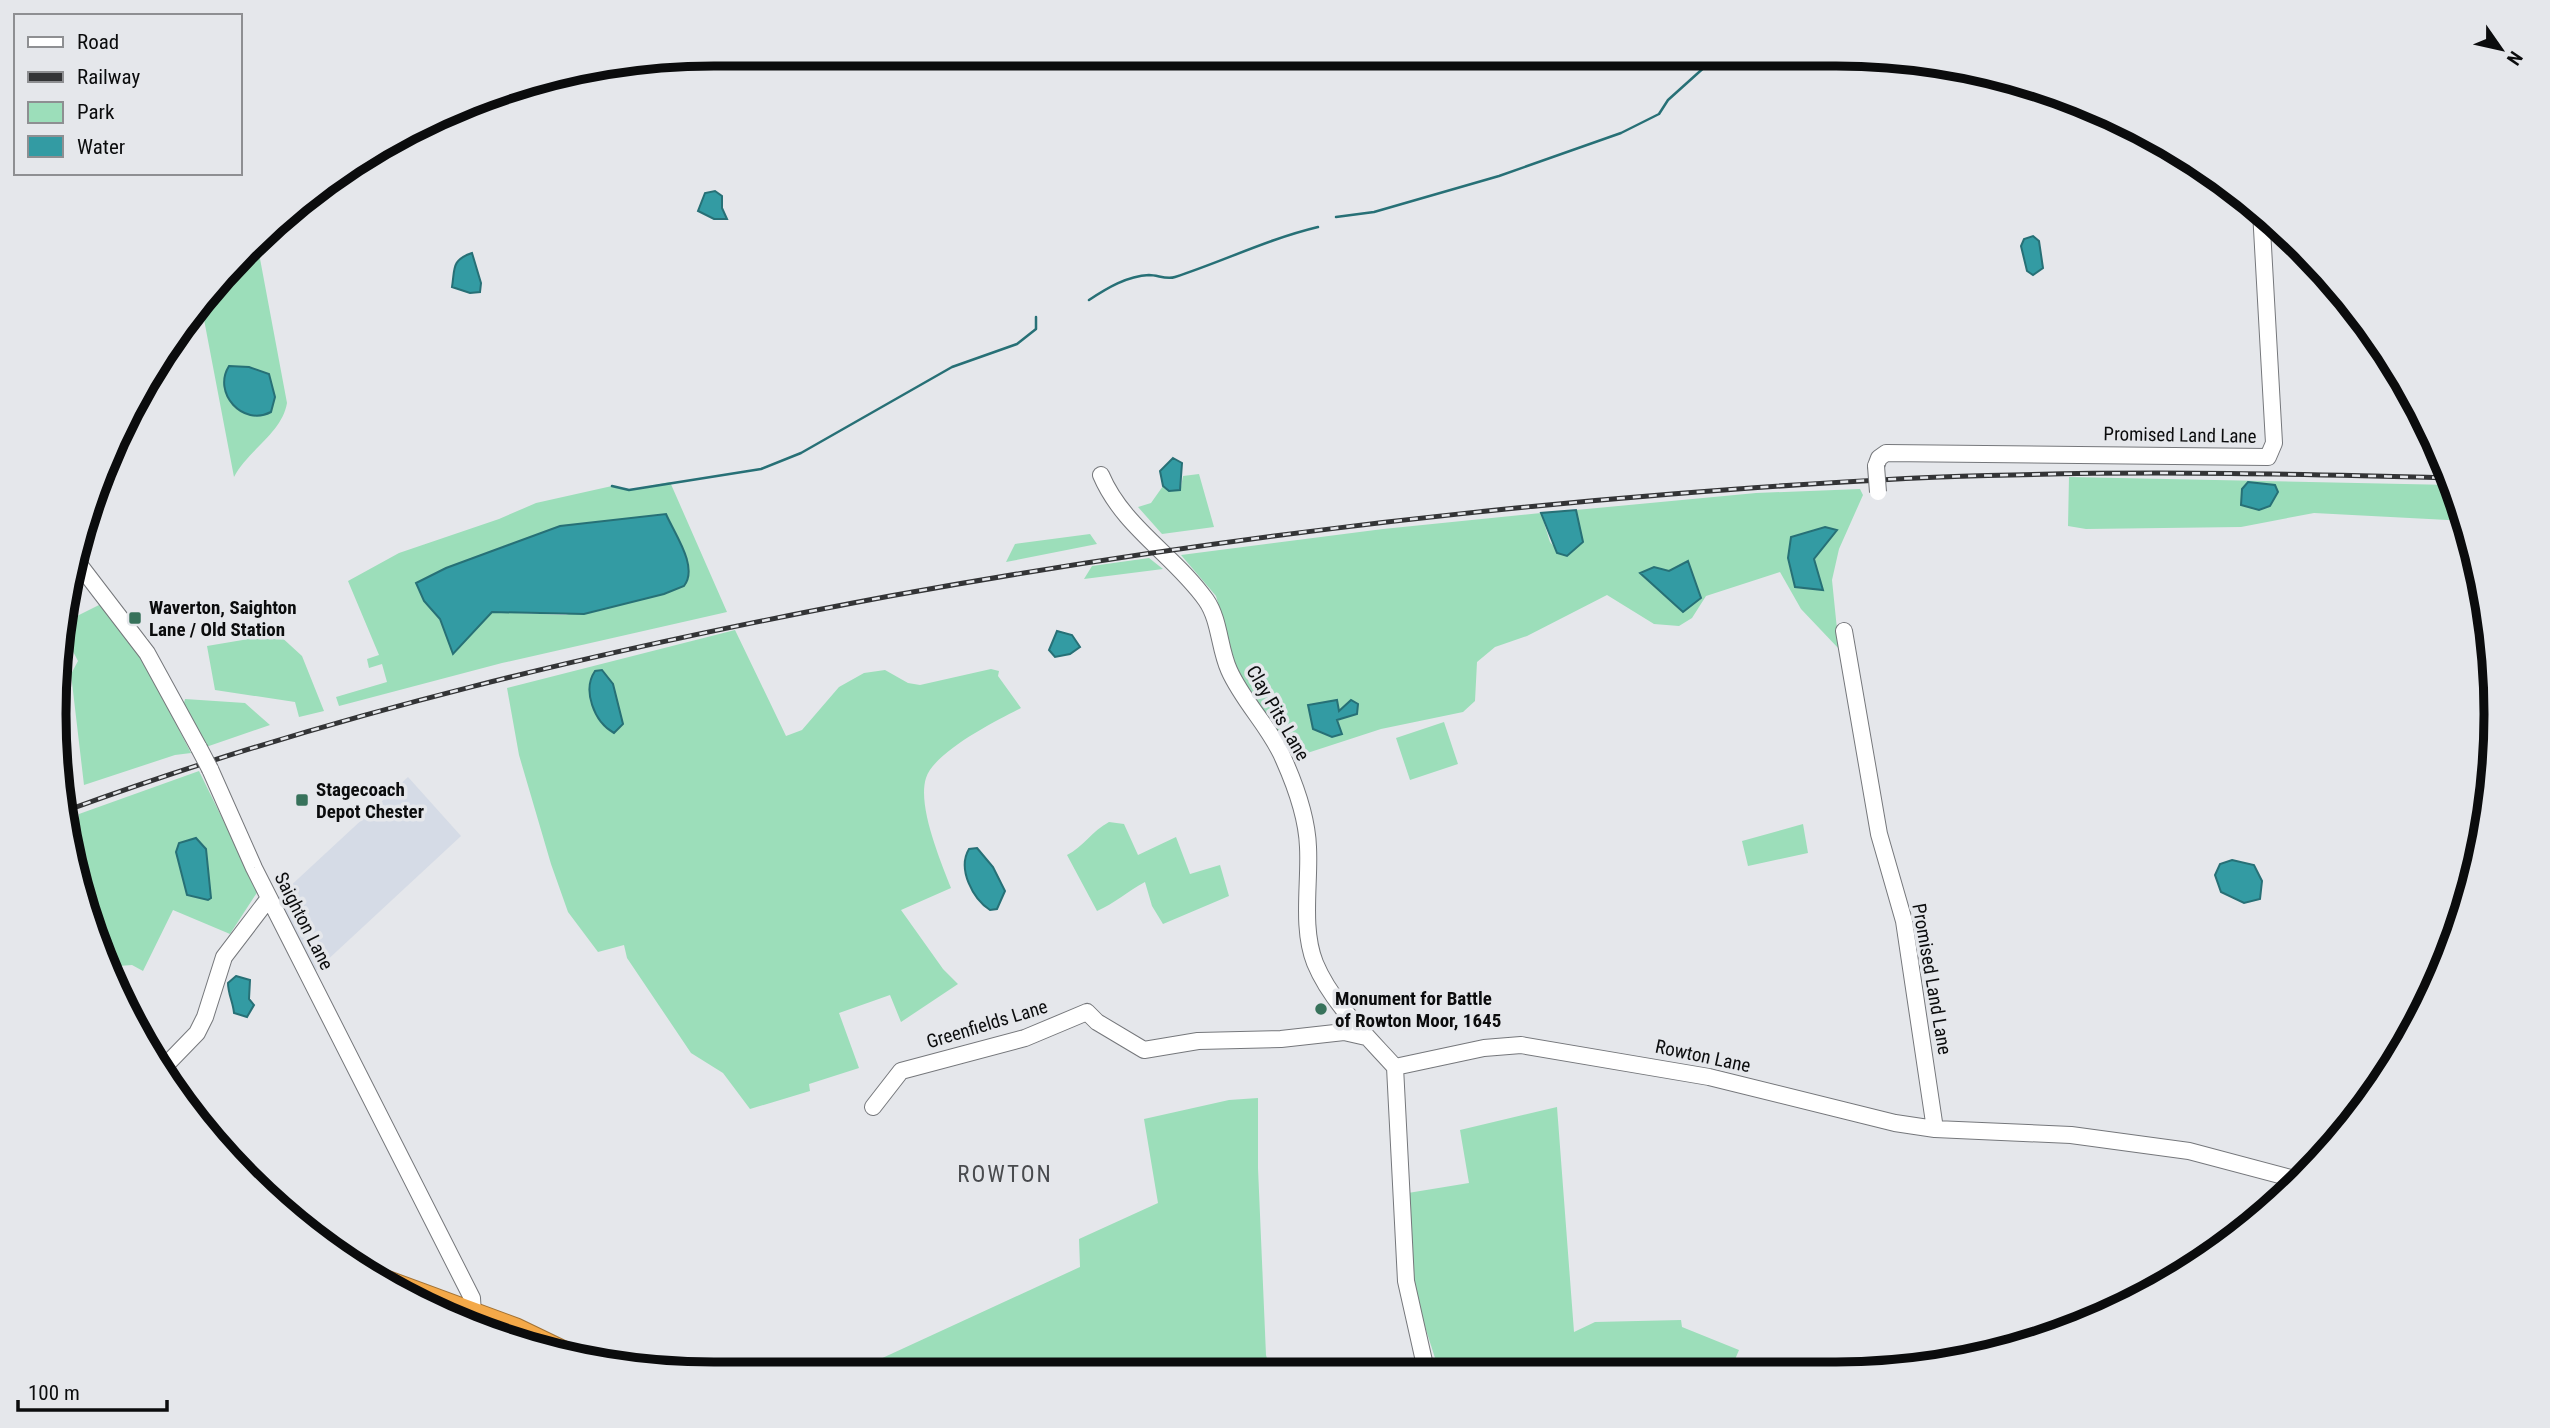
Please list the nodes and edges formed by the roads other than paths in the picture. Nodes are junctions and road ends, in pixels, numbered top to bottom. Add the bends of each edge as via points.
1 (2262, 226) edge
2 (1101, 475) dead end
3 (1878, 492) dead end
4 (83, 570) edge
5 (1844, 631) dead end
6 (269, 898) junction
7 (1366, 1037) junction
8 (169, 1062) edge
9 (1395, 1067) junction
10 (873, 1107) dead end
11 (1935, 1129) junction
12 (2288, 1178) edge
13 (459, 1309) edge
14 (473, 1314) junction
15 (484, 1319) edge
16 (1424, 1362) edge

1 - 3 street, Promised Land Lane, bridge via 2274,443 2268,457 1886,453 1876,466
2 - 7 street, Clay Pits Lane via 1108,492 1140,533 1180,568 1208,602 1228,669 1284,758 1304,814 1314,961
4 - 6 street, Saighton Lane, bridge via 147,653 210,769
5 - 11 street, Promised Land Lane via 1879,834 1904,921
6 - 8 street via 223,957 197,1033
6 - 14 street, Saighton Lane via 472,1298
7 - 9 street, Clay Pits Lane
7 - 10 street, Greenfields Lane via 1344,1032 1198,1041 1144,1051 1087,1012 1025,1038 901,1071
9 - 11 street, Rowton Lane via 1521,1045 1709,1077
9 - 16 street via 1406,1282
11 - 12 street, Rowton Lane via 2071,1135 2176,1150
13 - 14 highway
14 - 15 highway

